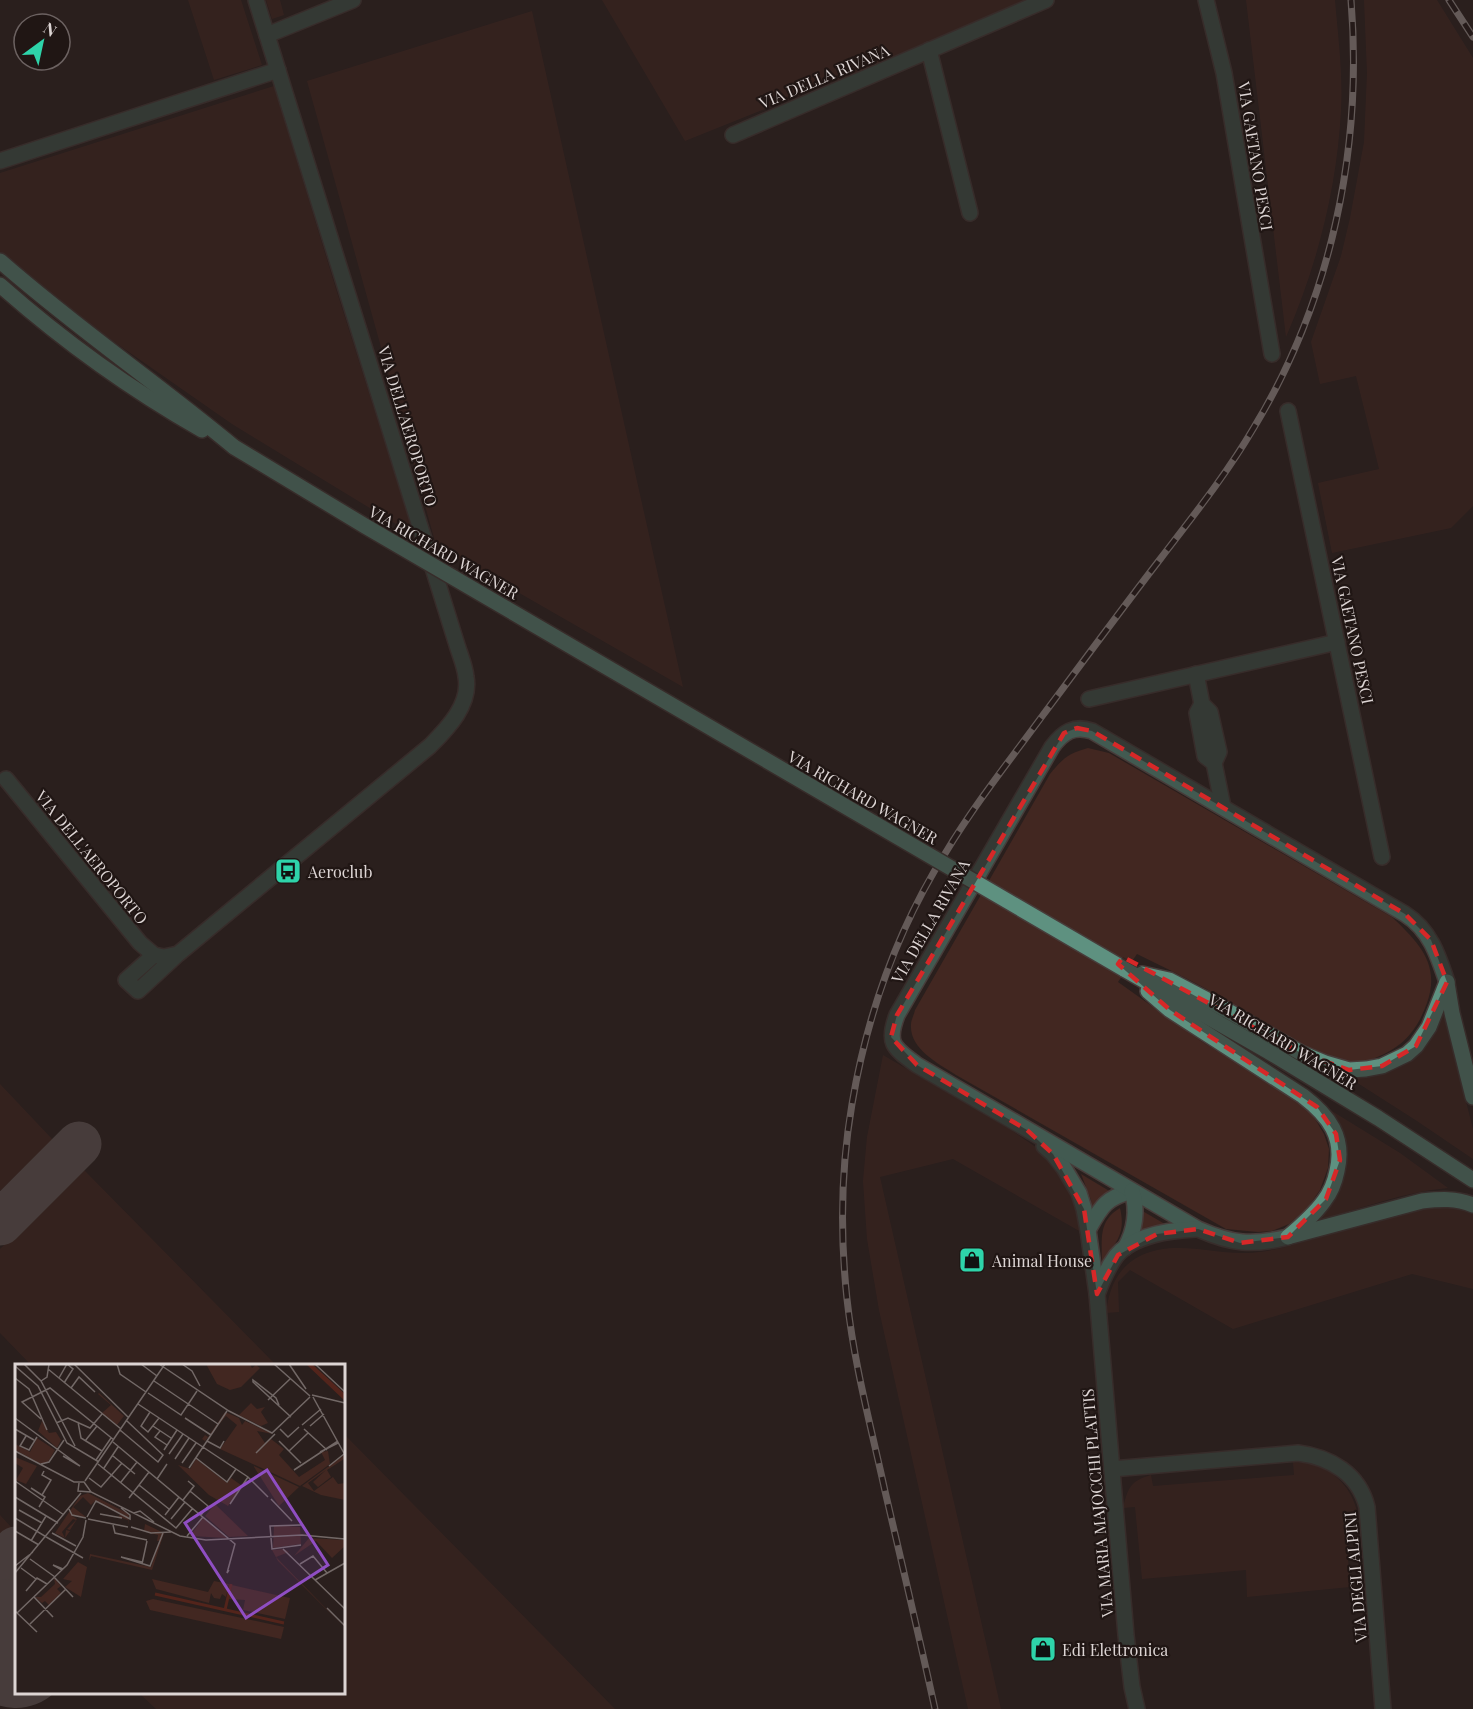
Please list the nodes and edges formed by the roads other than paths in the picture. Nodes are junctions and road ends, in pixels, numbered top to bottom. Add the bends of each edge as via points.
1 (256, 0) edge
2 (353, 0) edge
3 (1046, 0) edge
4 (1206, 0) edge
5 (267, 35) junction
6 (929, 50) junction
7 (278, 70) junction
8 (733, 135) dead end
9 (0, 161) edge
10 (970, 213) dead end
11 (0, 261) edge
12 (0, 285) edge
13 (1272, 354) dead end
14 (1288, 411) dead end
15 (234, 447) junction
16 (1337, 642) junction
17 (1196, 674) junction
18 (1089, 699) dead end
19 (6, 779) dead end
20 (1222, 807) junction
21 (1382, 856) dead end
22 (178, 954) junction
23 (154, 955) junction
24 (1124, 969) junction
25 (1447, 982) junction
26 (1473, 1097) edge
27 (1027, 1130) junction
28 (1473, 1180) edge
29 (1132, 1191) junction
30 (1473, 1205) edge
31 (1198, 1229) junction
32 (1088, 1230) junction
33 (1288, 1237) junction
34 (1125, 1248) junction
35 (1097, 1294) junction
36 (1112, 1469) junction
37 (1137, 1709) edge
38 (1383, 1709) edge

1 - 5 street, VIA DELL'AEROPORTO
2 - 5 street
3 - 6 street, VIA DELLA RIVANA
4 - 13 street, VIA GAETANO PESCI via 1224,73
5 - 7 street, VIA DELL'AEROPORTO
6 - 8 street, VIA DELLA RIVANA
6 - 10 street
7 - 9 street
7 - 22 street, VIA DELL'AEROPORTO via 458,645 467,689 455,718 430,746
11 - 15 main road, VIA RICHARD WAGNER
12 - 15 main road, VIA RICHARD WAGNER via 51,329 132,388
14 - 16 street, VIA GAETANO PESCI
15 - 24 main road, VIA RICHARD WAGNER, bridge
16 - 17 street
16 - 21 street, VIA GAETANO PESCI
17 - 18 street
17 - 20 street via 1219,752 1214,763
19 - 23 street, VIA DELL'AEROPORTO via 140,944
20 - 25 street, VIA DELLA RIVANA via 1412,919 1431,940
20 - 27 street, VIA DELLA RIVANA via 1084,728 1064,734 1052,747 891,1029 895,1046 911,1060
22 - 23 street
22 - 23 street, VIA DELL'AEROPORTO via 138,991 126,980
24 - 25 main road via 1169,980 1301,1053 1349,1070 1382,1066 1416,1046 1429,1028
24 - 28 main road, VIA RICHARD WAGNER via 1269,1052
24 - 33 main road via 1170,1010 1303,1096 1328,1120 1339,1146 1336,1178 1310,1218
25 - 26 main road
27 - 29 street, VIA DELLA RIVANA
27 - 32 street, VIA MARIA MAJOCCHI PLATTIS via 1053,1154 1072,1180
29 - 31 street, VIA DELLA RIVANA
29 - 32 street via 1107,1202
29 - 34 street, VIA MARIA MAJOCCHI PLATTIS via 1135,1216
30 - 33 main road via 1455,1199 1422,1201
31 - 33 street, VIA DELLA RIVANA via 1240,1243 1266,1243
31 - 34 street, VIA MARIA MAJOCCHI PLATTIS via 1157,1234
32 - 35 street, VIA MARIA MAJOCCHI PLATTIS
34 - 35 street, VIA MARIA MAJOCCHI PLATTIS via 1109,1267
35 - 36 street, VIA MARIA MAJOCCHI PLATTIS
36 - 37 street, VIA MARIA MAJOCCHI PLATTIS via 1126,1635
36 - 38 street, VIA DEGLI ALPINI via 1298,1453 1317,1456 1343,1470 1360,1488 1367,1507

